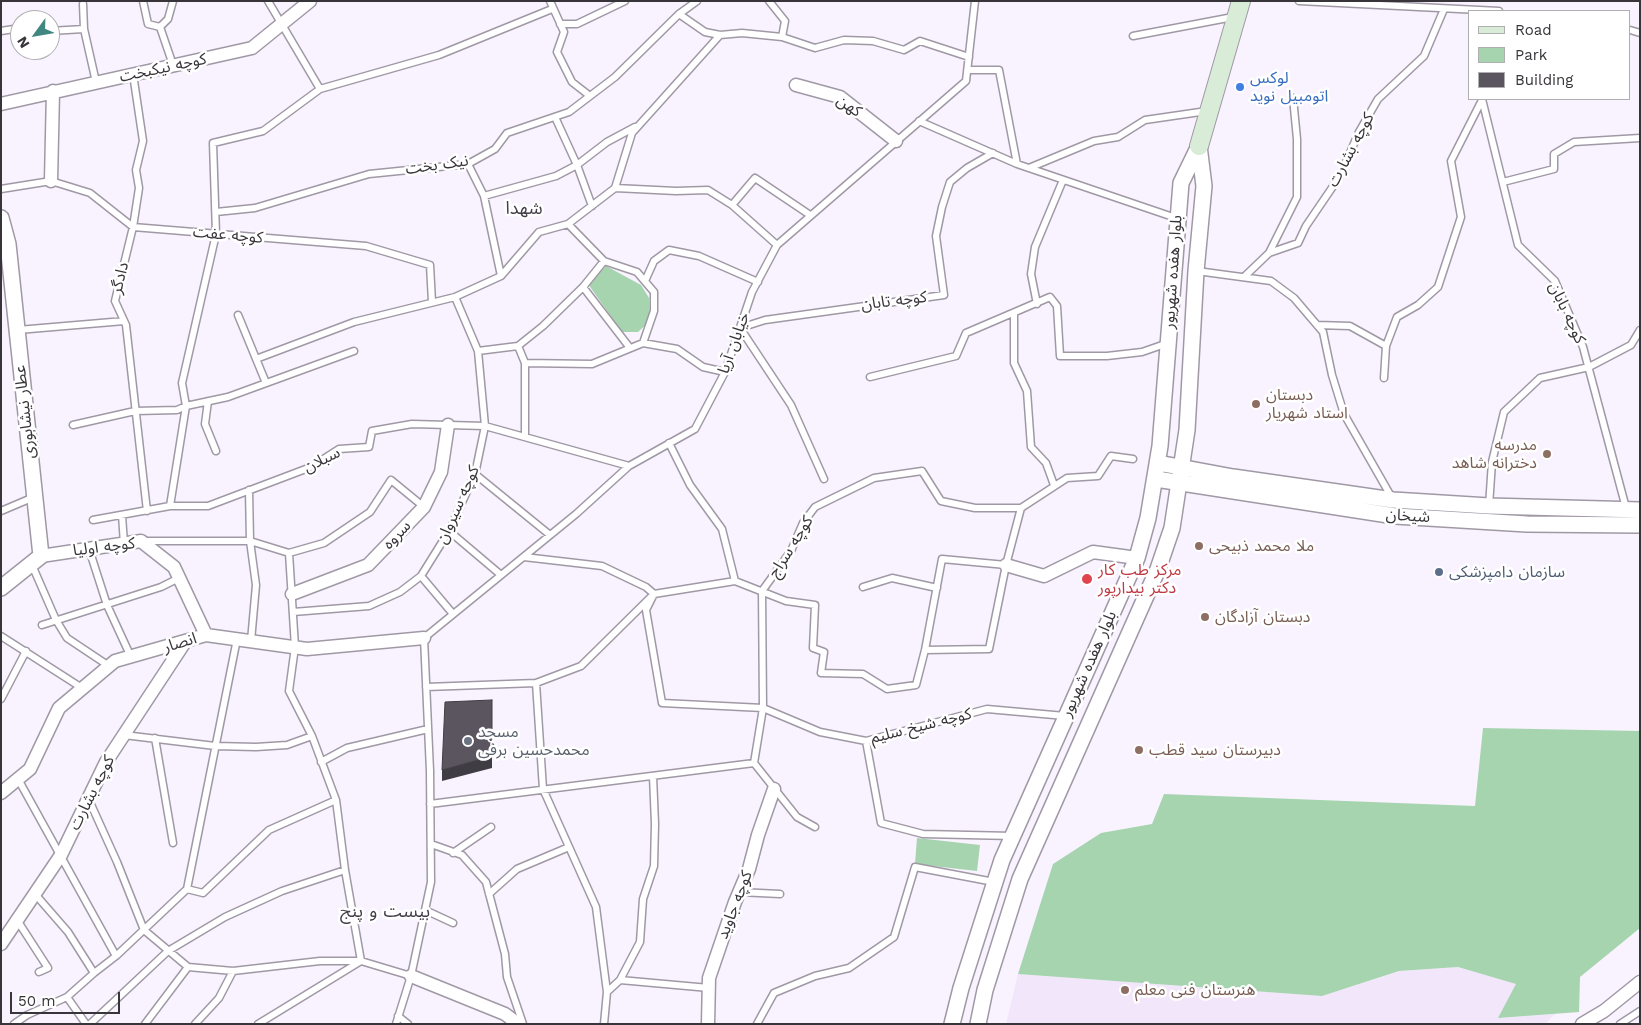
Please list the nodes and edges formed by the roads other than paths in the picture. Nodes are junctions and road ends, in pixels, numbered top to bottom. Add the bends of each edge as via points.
1 (143, 1) edge
2 (173, 1) edge
3 (268, 1) edge
4 (310, 1) edge
5 (550, 1) edge
6 (625, 1) edge
7 (697, 1) edge
8 (769, 1) edge
9 (975, 1) edge
10 (1299, 1) edge
11 (1463, 1) edge
12 (83, 4) dead end
13 (1444, 8) junction
14 (552, 9) junction
15 (1239, 9) edge
16 (1464, 10) junction
17 (1468, 10) edge
18 (679, 14) junction
19 (282, 24) junction
20 (560, 24) junction
21 (160, 27) junction
22 (84, 28) junction
23 (60, 30) edge
24 (720, 34) junction
25 (1133, 36) dead end
26 (782, 37) junction
27 (969, 57) junction
28 (173, 65) junction
29 (968, 70) junction
30 (134, 74) junction
31 (96, 82) junction
32 (796, 85) dead end
33 (320, 89) junction
34 (53, 92) junction
35 (590, 96) junction
36 (1293, 98) dead end
37 (1482, 100) edge
38 (1482, 100) edge
39 (1, 104) edge
40 (1210, 110) junction
41 (555, 117) junction
42 (919, 121) junction
43 (639, 125) junction
44 (1640, 138) edge
45 (896, 141) junction
46 (1199, 146) junction
47 (993, 154) junction
48 (468, 164) junction
49 (1017, 164) junction
50 (577, 165) junction
51 (1029, 168) junction
52 (1063, 180) junction
53 (51, 181) junction
54 (1503, 182) junction
55 (1, 188) edge
56 (615, 188) junction
57 (484, 196) junction
58 (732, 205) junction
59 (592, 206) junction
60 (216, 212) junction
61 (810, 215) junction
62 (1, 218) edge
63 (1176, 218) junction
64 (568, 224) junction
65 (133, 227) junction
66 (216, 234) junction
67 (4, 244) edge
68 (777, 245) junction
69 (1269, 253) junction
70 (604, 261) junction
71 (1196, 271) junction
72 (501, 276) junction
73 (6, 277) edge
74 (1244, 277) junction
75 (645, 282) junction
76 (758, 282) junction
77 (583, 287) junction
78 (454, 298) junction
79 (432, 302) junction
80 (1037, 304) junction
81 (1014, 313) junction
82 (238, 315) dead end
83 (124, 321) junction
84 (1317, 325) junction
85 (740, 328) junction
86 (17, 330) junction
87 (1640, 330) edge
88 (643, 342) junction
89 (1168, 342) junction
90 (518, 346) junction
91 (1386, 346) junction
92 (630, 348) junction
93 (354, 351) dead end
94 (478, 351) junction
95 (256, 359) junction
96 (525, 362) junction
97 (1589, 367) junction
98 (725, 372) junction
99 (870, 377) dead end
100 (1384, 378) dead end
101 (266, 383) junction
102 (208, 401) junction
103 (186, 406) junction
104 (135, 411) junction
105 (73, 425) dead end
106 (448, 426) junction
107 (484, 426) junction
108 (525, 436) junction
109 (669, 443) junction
110 (216, 451) dead end
111 (1133, 459) dead end
112 (1158, 463) junction
113 (629, 466) junction
114 (1182, 468) junction
115 (475, 474) junction
116 (824, 478) dead end
117 (1156, 479) junction
118 (1178, 483) junction
119 (1054, 485) junction
120 (249, 490) junction
121 (34, 497) junction
122 (1393, 500) junction
123 (170, 506) junction
124 (1489, 506) junction
125 (424, 507) junction
126 (1022, 508) junction
127 (1633, 510) edge
128 (1, 511) edge
129 (146, 511) junction
130 (122, 515) junction
131 (93, 520) dead end
132 (1488, 521) junction
133 (1640, 525) edge
134 (450, 530) junction
135 (550, 535) junction
136 (141, 541) junction
137 (250, 541) junction
138 (124, 544) junction
139 (89, 549) junction
140 (289, 553) junction
141 (524, 557) junction
142 (1137, 558) junction
143 (36, 560) junction
144 (1006, 565) junction
145 (501, 575) junction
146 (421, 576) junction
147 (178, 578) junction
148 (735, 582) junction
149 (863, 587) dead end
150 (1, 588) edge
151 (937, 588) junction
152 (762, 591) junction
153 (292, 594) junction
154 (654, 594) junction
155 (107, 605) junction
156 (293, 612) junction
157 (453, 614) junction
158 (56, 620) junction
159 (42, 625) dead end
160 (206, 635) junction
161 (1, 636) edge
162 (424, 638) junction
163 (237, 639) junction
164 (251, 641) junction
165 (185, 642) junction
166 (295, 647) junction
167 (925, 650) junction
168 (26, 651) junction
169 (131, 657) junction
170 (109, 666) junction
171 (536, 683) junction
172 (426, 687) junction
173 (82, 689) junction
174 (1, 699) edge
175 (763, 708) junction
176 (1066, 716) junction
177 (428, 729) junction
178 (124, 735) junction
179 (312, 736) junction
180 (155, 738) junction
181 (866, 741) junction
182 (215, 746) junction
183 (322, 762) junction
184 (754, 763) junction
185 (653, 776) junction
186 (18, 779) junction
187 (774, 789) junction
188 (543, 790) junction
189 (2, 791) edge
190 (88, 799) junction
191 (336, 800) junction
192 (430, 804) junction
193 (491, 827) dead end
194 (815, 827) dead end
195 (1014, 836) junction
196 (173, 843) dead end
197 (431, 844) junction
198 (569, 847) junction
199 (453, 853) junction
200 (61, 855) junction
201 (345, 870) junction
202 (994, 882) junction
203 (187, 889) junction
204 (739, 892) junction
205 (35, 894) junction
206 (489, 894) junction
207 (780, 894) dead end
208 (425, 910) junction
209 (18, 920) junction
210 (453, 923) dead end
211 (144, 930) junction
212 (1, 944) edge
213 (168, 951) junction
214 (116, 956) junction
215 (362, 961) junction
216 (188, 967) junction
217 (233, 971) junction
218 (39, 972) dead end
219 (94, 973) junction
220 (411, 976) junction
221 (620, 980) junction
222 (1640, 982) edge
223 (709, 988) junction
224 (607, 992) junction
225 (67, 997) junction
226 (1640, 1011) edge
227 (398, 1016) junction
228 (14, 1024) edge
229 (86, 1024) edge
230 (90, 1024) edge
231 (145, 1024) edge
232 (195, 1024) edge
233 (258, 1024) edge
234 (396, 1024) edge
235 (408, 1024) edge
236 (518, 1024) edge
237 (523, 1024) edge
238 (604, 1024) edge
239 (708, 1024) edge
240 (757, 1024) edge
241 (952, 1024) edge
242 (978, 1024) edge
243 (1582, 1024) edge
244 (1620, 1024) edge

1 - 21 lane via 148,24
2 - 21 lane via 168,19
3 - 19 lane
4 - 19 street, کوچه نیکبخت
5 - 14 lane
6 - 20 lane via 577,24
7 - 18 lane, نیک بخت
8 - 26 lane via 785,21
9 - 27 lane, خیابان آریا
10 - 13 lane
11 - 16 lane
12 - 22 lane
13 - 16 lane
13 - 69 lane, کوچه بشارت via 1424,56 1378,99 1340,176 1298,243
14 - 20 lane
14 - 33 lane via 439,55
15 - 25 lane
15 - 40 main road, بلوار هفده شهریور
16 - 17 lane
18 - 24 lane via 705,32
18 - 35 lane, نیک بخت via 615,77
19 - 28 street, کوچه نیکبخت via 252,48
19 - 33 lane
20 - 35 lane via 564,32 557,52 572,82
21 - 28 lane
22 - 23 lane
22 - 31 lane
24 - 26 lane
24 - 43 lane
26 - 27 lane via 815,48 844,40 872,41 904,50 920,41
27 - 29 lane, خیابان آریا
28 - 30 street, کوچه نیکبخت
29 - 42 lane, خیابان آریا via 966,82
29 - 49 lane via 999,70
30 - 31 street, کوچه نیکبخت
30 - 65 lane, دادگر via 143,141 136,170 139,188
31 - 34 street, کوچه نیکبخت
32 - 45 street, کهن via 840,97
33 - 60 lane via 263,131 213,143
34 - 39 street, کوچه نیکبخت
34 - 53 street
35 - 41 lane, نیک بخت via 569,112
36 - 69 lane via 1297,197
37 - 54 lane, کوچه بابان
38 - 91 lane via 1451,161 1461,217 1438,288 1397,317
40 - 46 main road, بلوار هفده شهریور
40 - 51 lane via 1145,120 1118,137 1094,141
41 - 48 lane, نیک بخت via 507,133 495,149
41 - 50 lane
42 - 45 lane, خیابان آریا
42 - 47 lane
43 - 50 lane via 607,142
43 - 56 lane via 632,133
44 - 54 lane via 1574,142 1554,154 1554,169
45 - 61 lane, خیابان آریا
46 - 63 street, بلوار هفده شهریور via 1181,183
46 - 71 street, بلوار هفده شهریور via 1204,186
47 - 49 lane
47 - 85 lane, کوچه تابان via 950,182 936,236 944,295 765,320
48 - 57 lane
48 - 60 lane, نیک بخت via 368,174 255,208
49 - 51 lane
50 - 57 lane via 556,176
50 - 59 lane
51 - 52 lane
52 - 63 lane
52 - 80 lane via 1035,248 1032,274
53 - 55 lane
53 - 65 lane via 90,193
54 - 97 lane, کوچه بابان via 1518,245 1555,281
56 - 58 lane via 708,190
56 - 59 lane
57 - 72 lane
58 - 61 lane via 755,178
58 - 68 lane
59 - 64 lane
60 - 66 lane
61 - 68 lane, خیابان آریا
62 - 67 street, عطار نیشابوری
63 - 89 street, بلوار هفده شهریور
64 - 70 lane
64 - 72 lane via 539,232
65 - 66 lane, کوچه عفت
65 - 83 lane, دادگر via 114,301
66 - 79 lane, کوچه عفت via 366,246 430,265
66 - 103 lane via 182,383
67 - 73 street, عطار نیشابوری
68 - 76 lane, خیابان آریا
69 - 74 lane, کوچه بشارت
70 - 75 lane via 637,272
70 - 77 lane
71 - 74 lane
71 - 114 street, بلوار هفده شهریور
72 - 78 lane
73 - 86 street, عطار نیشابوری
74 - 84 lane via 1271,281 1294,298
75 - 76 lane via 654,261 669,250 699,256
75 - 88 lane via 654,292 654,312
76 - 85 lane, خیابان آریا
77 - 90 lane
77 - 92 lane
78 - 79 lane
78 - 94 lane, کوچه سیروان
79 - 95 lane via 354,322
80 - 81 lane
80 - 89 lane via 1050,297 1057,306 1060,356 1142,352
81 - 99 lane via 966,333 956,356
81 - 119 lane via 1014,363 1027,391 1031,447 1046,463
82 - 95 lane
83 - 86 lane
83 - 104 lane, دادگر
84 - 91 lane via 1350,326
84 - 122 lane via 1323,332 1344,414
85 - 98 lane, خیابان آریا
85 - 116 lane via 791,405
86 - 121 street, عطار نیشابوری
87 - 97 lane via 1631,345
88 - 92 lane
88 - 98 lane via 677,349 702,368
89 - 112 street, بلوار هفده شهریور
90 - 94 lane
90 - 96 lane
91 - 100 lane
92 - 96 lane via 592,364
93 - 101 lane
94 - 107 lane, کوچه سیروان
95 - 101 lane
96 - 108 lane
97 - 124 lane via 1540,378 1504,412 1492,462
97 - 127 lane, کوچه بابان
98 - 109 lane, خیابان آریا via 695,429
101 - 102 lane
102 - 103 lane
102 - 110 lane via 205,424
103 - 104 lane via 177,410
103 - 123 lane
104 - 105 lane
104 - 129 lane, دادگر
106 - 107 lane, سبلان
106 - 120 lane, سبلان via 412,424 372,431 369,447 339,449 311,467
106 - 125 street, سروه via 441,472
107 - 108 lane, سبلان
107 - 115 lane, کوچه سیروان
108 - 113 lane, سبلان
109 - 113 lane, خیابان آریا
109 - 148 lane via 690,485 722,529
111 - 119 lane via 1110,456 1098,476 1067,478
112 - 114 street, شیخان
112 - 117 street, بلوار هفده شهریور
113 - 135 lane, خیابان آریا
114 - 118 street, بلوار هفده شهریور
114 - 122 street, شیخان
115 - 134 lane, کوچه سیروان
115 - 135 lane
117 - 118 street, شیخان
117 - 142 street, بلوار هفده شهریور
118 - 132 street, شیخان via 1394,516
118 - 242 street, بلوار هفده شهریور via 1172,528 1158,569 1020,879 985,990
119 - 126 lane
120 - 123 lane, سبلان via 208,506
120 - 137 lane
121 - 128 lane
121 - 143 street, عطار نیشابوری
122 - 124 street, شیخان
123 - 129 lane, سبلان
124 - 127 street, شیخان
124 - 132 street
125 - 140 lane via 391,480 370,512 324,543
125 - 153 street, سروه via 368,565
126 - 144 lane
126 - 152 lane, کوچه سراج via 975,508 941,501 922,471 874,478 815,507 791,551
129 - 130 lane, سبلان
130 - 131 lane, سبلان
130 - 138 lane
132 - 133 street, شیخان
134 - 145 lane
134 - 146 lane, کوچه سیروان
135 - 141 lane, خیابان آریا
136 - 137 lane
136 - 138 street, کوچه اولیا
136 - 147 street, کوچه اولیا via 174,567
137 - 140 lane
137 - 164 lane via 256,585
138 - 139 street, کوچه اولیا
139 - 143 street, کوچه اولیا
139 - 155 lane
140 - 153 lane
141 - 145 lane, خیابان آریا
141 - 154 lane via 602,566
142 - 144 street via 1093,552 1044,576
142 - 176 street, بلوار هفده شهریور
143 - 150 street
143 - 158 lane
144 - 151 lane via 942,559
144 - 167 lane via 989,649
145 - 157 lane, خیابان آریا
146 - 156 lane, کوچه سیروان via 400,592 369,606
146 - 157 lane
147 - 155 lane
147 - 160 street, کوچه اولیا
148 - 152 lane
148 - 154 lane
149 - 151 lane via 892,578
151 - 167 lane
152 - 167 lane via 786,601 815,605 813,648 824,652 821,673 862,674 887,689 916,685
152 - 175 lane, کوچه سراج
153 - 156 lane
154 - 171 lane via 582,666
154 - 175 lane, کوچه شیخ سلیم via 646,610 662,702
155 - 158 lane
155 - 169 lane
156 - 166 lane
157 - 162 lane, خیابان آریا
158 - 159 lane
158 - 170 lane via 67,638
160 - 163 street, انصار
160 - 165 street, انصار
161 - 168 lane
162 - 166 street, انصار via 307,649
162 - 172 lane
163 - 164 street, انصار
163 - 182 lane
164 - 166 street, انصار
165 - 169 street, انصار
165 - 178 street, کوچه بشارت
166 - 179 lane via 289,691
168 - 173 lane
168 - 174 lane
169 - 170 street, انصار
170 - 173 street, انصار
171 - 172 lane
171 - 188 lane
172 - 177 lane
173 - 186 street, انصار via 60,708 30,769
175 - 181 lane, کوچه شیخ سلیم via 820,732
175 - 184 lane, کوچه سراج
176 - 181 lane, کوچه شیخ سلیم via 987,709
176 - 195 street, بلوار هفده شهریور
177 - 183 lane via 347,748
177 - 192 lane
178 - 180 lane
178 - 190 street, کوچه بشارت
179 - 182 lane via 287,745
179 - 183 lane
180 - 182 lane
180 - 196 lane
181 - 195 lane via 881,823 923,834
182 - 203 lane
183 - 191 lane
184 - 185 lane
184 - 187 lane
185 - 188 lane
185 - 221 lane via 654,866 643,900 640,942
186 - 189 street, انصار
186 - 200 lane
187 - 194 lane via 797,817
187 - 204 street, کوچه جاوید
188 - 192 lane
188 - 198 lane
190 - 200 street, کوچه بشارت
190 - 211 lane
191 - 201 lane
191 - 203 lane via 269,830 203,893
192 - 197 lane
193 - 199 lane
195 - 202 street, بلوار هفده شهریور
197 - 199 lane
197 - 208 lane via 431,882
198 - 206 lane via 517,869
198 - 224 lane via 596,907
199 - 206 lane via 462,855 486,882
200 - 205 street, کوچه بشارت
200 - 214 lane
201 - 213 lane via 282,891 225,917
201 - 215 lane
202 - 240 lane via 915,868 894,937 850,968 815,976 774,993
202 - 241 street, بلوار هفده شهریور
203 - 211 lane
204 - 207 lane
204 - 223 street, کوچه جاوید via 709,978
205 - 209 street, کوچه بشارت
205 - 219 lane via 68,932
206 - 237 lane via 505,954 507,977
208 - 210 lane
208 - 220 lane
209 - 212 street, کوچه بشارت
209 - 218 lane via 48,968
211 - 213 lane
211 - 214 lane
213 - 216 lane
213 - 230 lane
214 - 219 lane
215 - 217 lane via 320,960
215 - 220 lane
215 - 233 lane
216 - 217 lane
216 - 231 lane
217 - 232 lane via 219,998
219 - 225 lane
220 - 227 lane
220 - 236 street via 505,1014
221 - 223 lane
221 - 224 lane
222 - 243 street
223 - 239 street, کوچه جاوید
224 - 238 lane
225 - 228 lane
225 - 229 lane
226 - 244 lane
227 - 234 lane
227 - 235 lane

